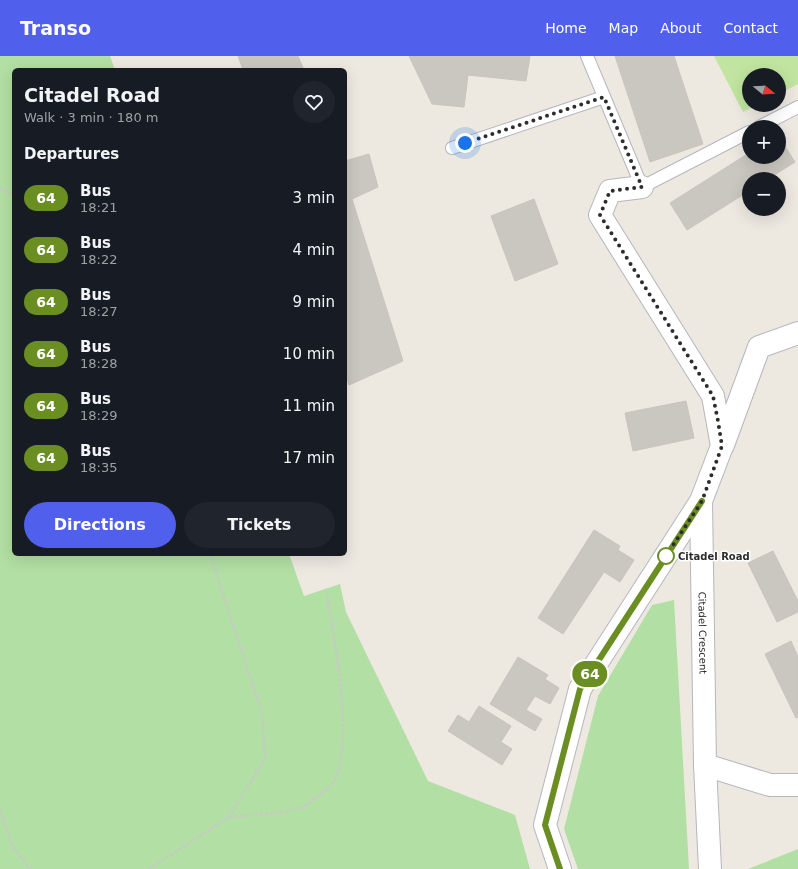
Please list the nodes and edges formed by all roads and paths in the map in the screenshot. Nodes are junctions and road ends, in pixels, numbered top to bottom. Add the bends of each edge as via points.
1 (587, 56) edge
2 (604, 97) junction
3 (798, 107) edge
4 (773, 120) edge
5 (742, 136) edge
6 (452, 148) dead end
7 (642, 187) junction
8 (0, 189) edge
9 (12, 194) edge
10 (798, 333) edge
11 (722, 446) junction
12 (702, 501) junction
13 (211, 556) edge
14 (327, 593) dead end
15 (705, 765) junction
16 (798, 785) edge
17 (0, 810) edge
18 (229, 817) junction
19 (30, 869) edge
20 (149, 869) edge
21 (560, 869) edge
22 (710, 869) edge

1 - 2 lane
2 - 6 lane
2 - 7 lane
3 - 4 lane
5 - 7 lane
7 - 11 street via 610,191 600,215 713,396
8 - 9 path
10 - 11 street via 759,347
11 - 12 street
12 - 15 street, Citadel Crescent
12 - 21 street via 580,689 545,825
13 - 18 path via 262,713 265,759
14 - 18 path via 343,710 342,755 335,782 306,804 281,811
15 - 16 street via 770,785
15 - 22 street, Citadel Crescent
17 - 19 path via 12,845
18 - 20 path

